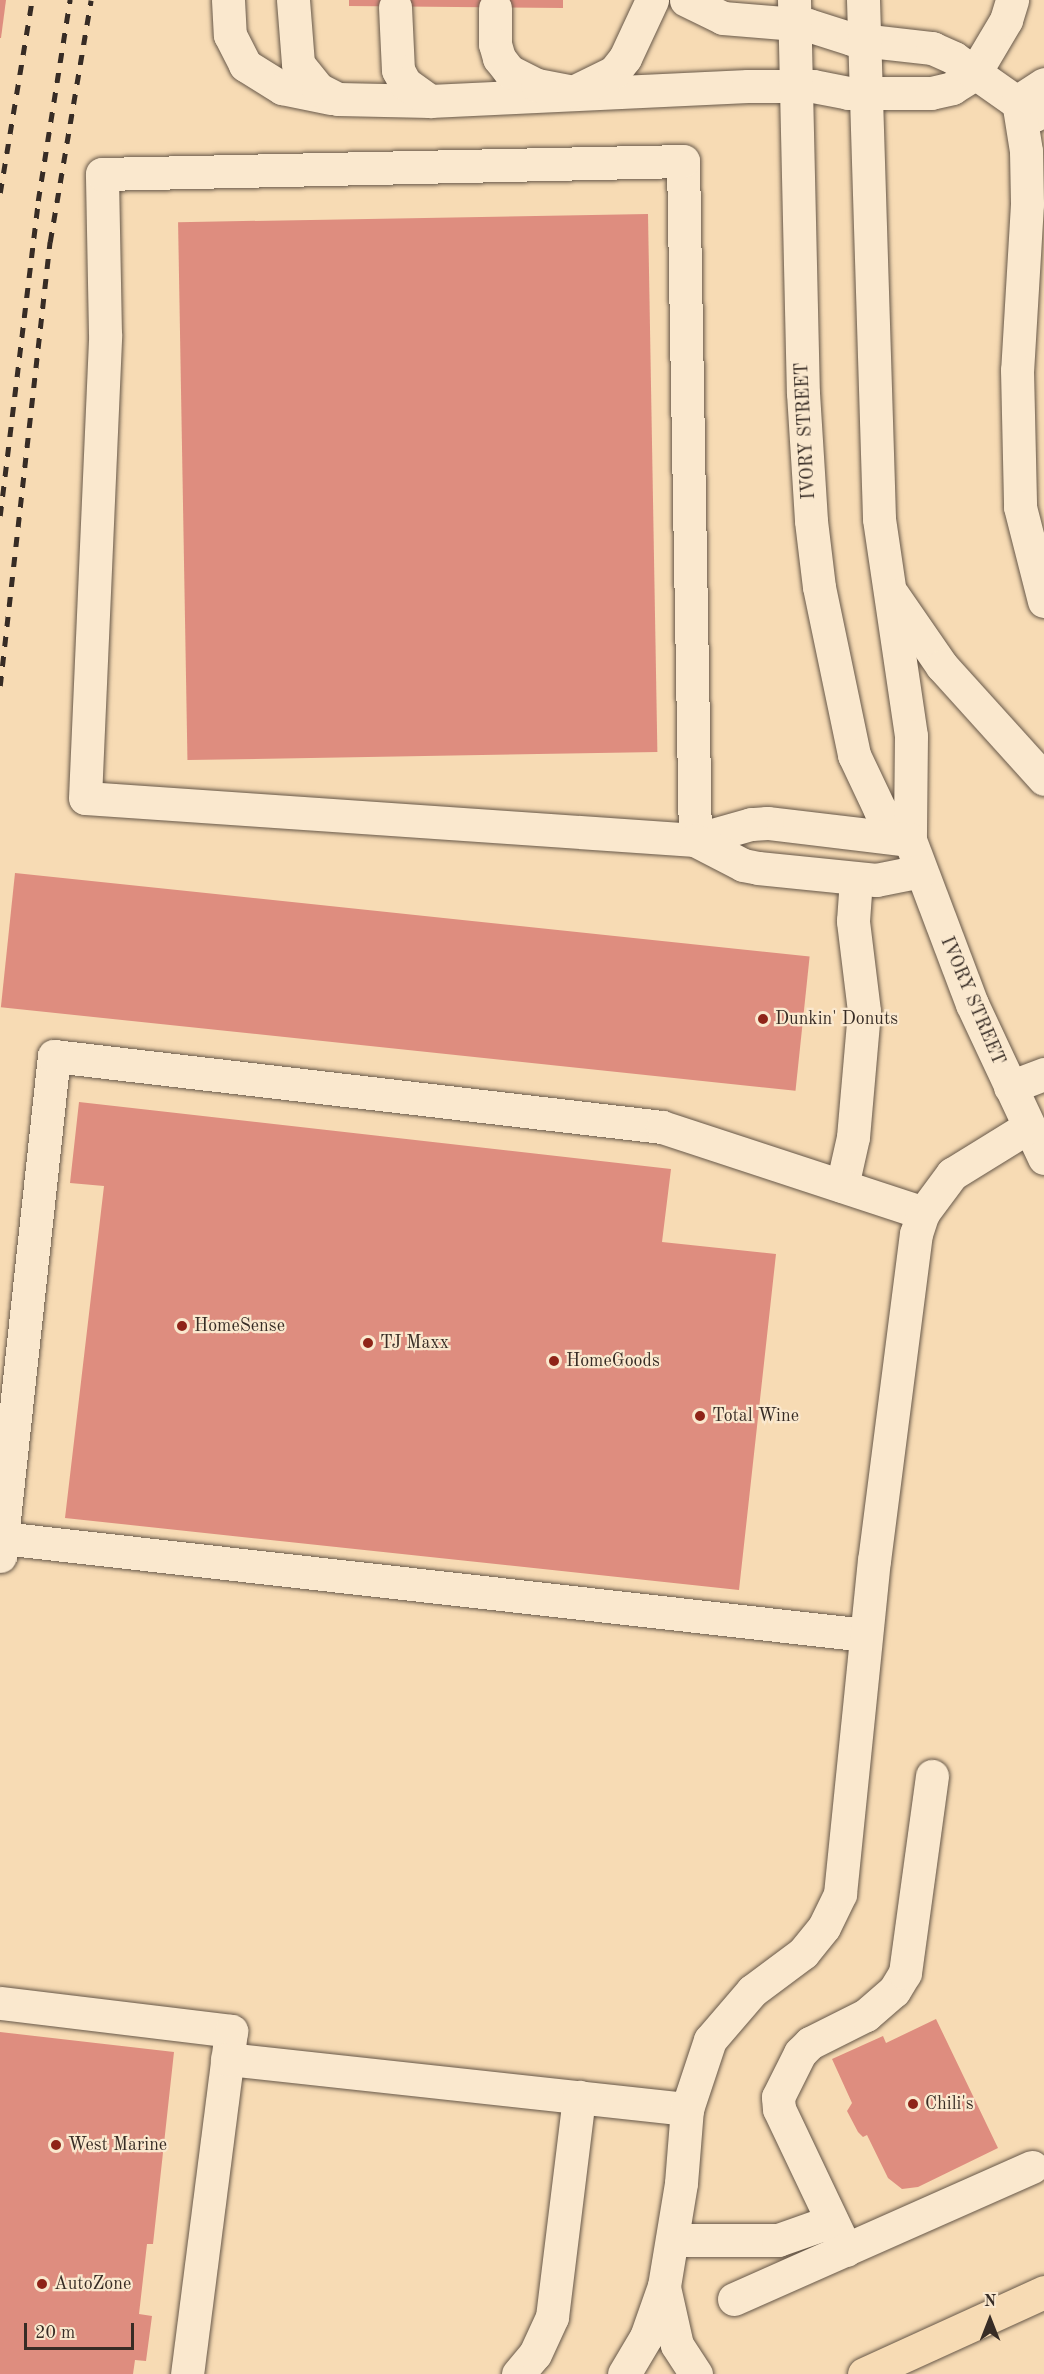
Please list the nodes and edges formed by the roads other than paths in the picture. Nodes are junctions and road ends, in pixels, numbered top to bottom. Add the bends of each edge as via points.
1 (228, 0) edge
2 (293, 0) edge
3 (652, 0) edge
4 (686, 0) edge
5 (863, 0) edge
6 (1012, 0) edge
7 (395, 7) dead end
8 (495, 8) dead end
9 (794, 12) edge
10 (863, 40) junction
11 (974, 74) junction
12 (797, 86) junction
13 (573, 92) junction
14 (1031, 92) edge
15 (865, 93) junction
16 (338, 99) junction
17 (430, 101) junction
18 (1044, 122) edge
19 (1022, 476) junction
20 (1044, 530) edge
21 (885, 575) junction
22 (1044, 601) edge
23 (1044, 778) edge
24 (695, 840) junction
25 (910, 840) junction
26 (921, 871) junction
27 (856, 879) junction
28 (1044, 1074) edge
29 (1010, 1087) junction
30 (1028, 1127) junction
31 (1044, 1158) edge
32 (842, 1186) junction
33 (923, 1213) junction
34 (1, 1547) edge
35 (866, 1635) junction
36 (932, 1776) dead end
37 (0, 2003) edge
38 (227, 2059) junction
39 (579, 2097) junction
40 (687, 2109) junction
41 (1032, 2167) dead end
42 (832, 2221) junction
43 (672, 2240) junction
44 (846, 2250) junction
45 (664, 2286) junction
46 (1044, 2292) edge
47 (734, 2299) dead end
48 (878, 2371) edge
49 (187, 2374) edge
50 (518, 2374) edge
51 (624, 2374) edge
52 (696, 2374) edge

1 - 16 street via 230,35 245,65 282,88
2 - 16 street via 298,64 318,89
3 - 13 street via 625,58 614,72
4 - 9 street via 723,18
5 - 10 street, IVORY STREET
6 - 11 street via 1006,20
7 - 17 street via 398,70 405,83
8 - 13 street via 495,44 509,71 537,85
9 - 10 street
9 - 12 street, IVORY STREET
10 - 11 street via 932,48
10 - 15 street, IVORY STREET
11 - 14 street
11 - 15 street via 952,88 931,93
12 - 13 street
12 - 15 street
12 - 25 street, IVORY STREET via 803,393 819,587 854,754 880,810
13 - 17 street
14 - 18 street
14 - 19 street via 1017,370
15 - 21 street, IVORY STREET via 877,475
16 - 17 street
19 - 20 street
19 - 22 street via 1020,507
21 - 23 street via 902,611 942,666
21 - 25 street, IVORY STREET via 911,736
24 - 24 street via 683,161 102,174 105,334 85,798
24 - 25 street via 767,823
24 - 27 street via 743,865
25 - 26 street, IVORY STREET
26 - 27 street via 897,877
26 - 29 street, IVORY STREET via 949,948
27 - 32 street via 853,921 864,1011 853,1137
28 - 29 street
29 - 30 street, IVORY STREET
30 - 31 street, IVORY STREET
30 - 33 street via 952,1174
32 - 33 street
32 - 34 street via 662,1127 54,1056
33 - 35 street via 911,1259
34 - 35 street
35 - 40 street via 838,1902 803,1953 752,1991 718,2028 701,2063
36 - 42 street via 905,1973 894,1991 875,2008 810,2043 800,2053 778,2097 779,2109
37 - 38 street via 231,2031
38 - 39 street
38 - 49 street
39 - 40 street
39 - 50 street via 552,2317 536,2354
40 - 43 street
41 - 44 street
42 - 43 street via 778,2240
42 - 44 street
43 - 45 street
44 - 47 street
45 - 51 street via 646,2337
45 - 52 street via 677,2345
46 - 48 main road

